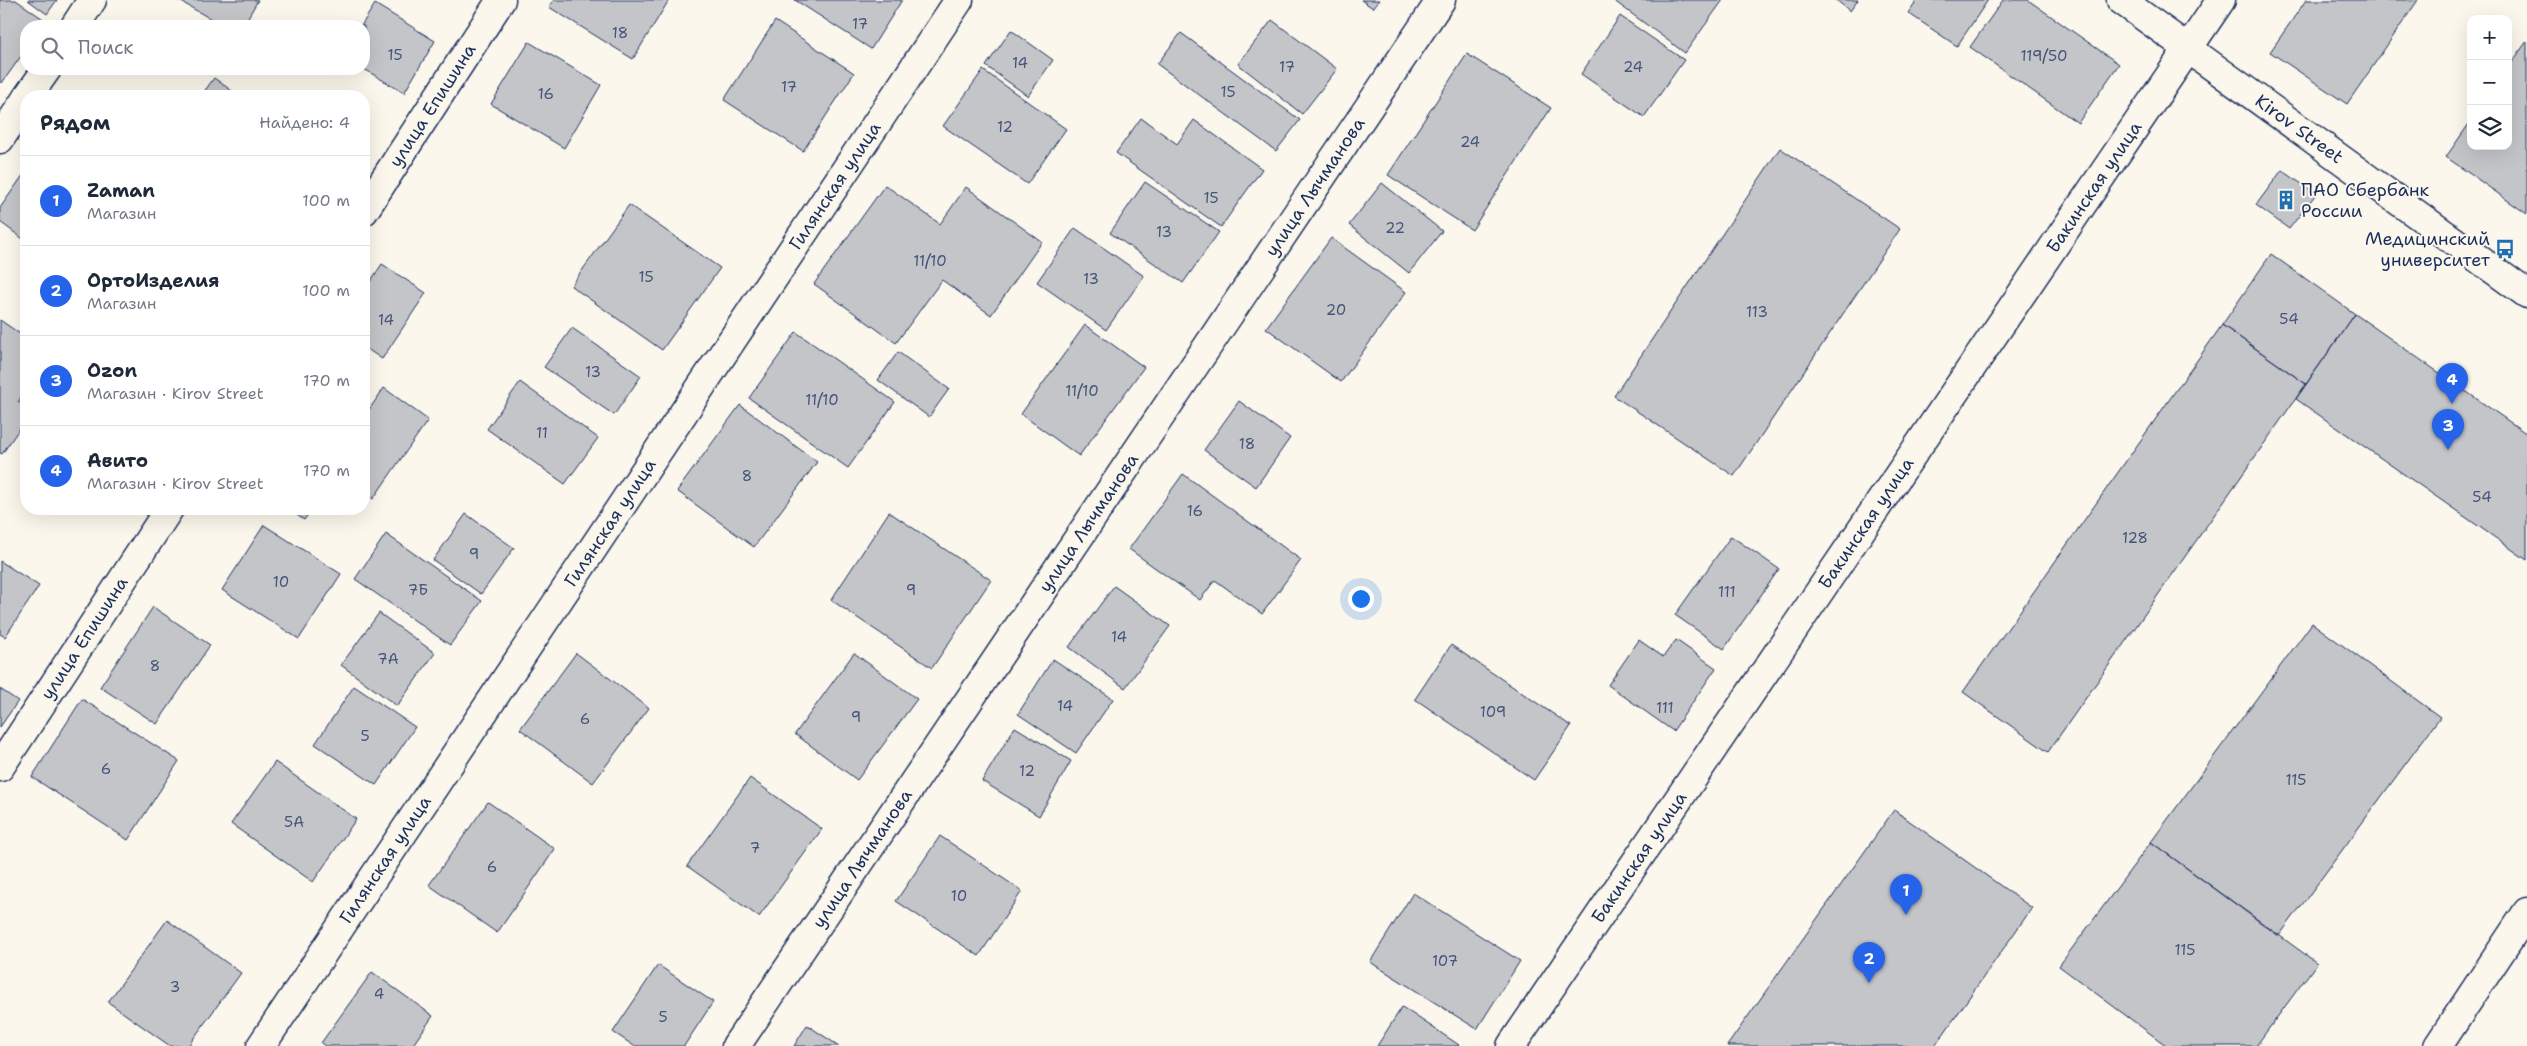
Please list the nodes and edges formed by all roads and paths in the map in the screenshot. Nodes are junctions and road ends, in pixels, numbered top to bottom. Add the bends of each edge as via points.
1 (92, 0) edge
2 (501, 0) edge
3 (959, 0) edge
4 (1441, 0) edge
5 (2121, 0) edge
6 (2221, 0) edge
7 (79, 20) edge
8 (2189, 48) junction
9 (42, 75) edge
10 (32, 90) edge
11 (20, 108) edge
12 (0, 139) edge
13 (370, 202) edge
14 (2527, 294) edge
15 (165, 515) edge
16 (0, 767) edge
17 (2527, 912) edge
18 (261, 1046) edge
19 (736, 1046) edge
20 (1511, 1046) edge
21 (2438, 1046) edge

1 - 7 street
2 - 13 street, улица Епишина
3 - 18 street, Гилянская улица
4 - 19 street, улица Лычманова
5 - 8 street, Kirov Street
6 - 8 street, Бакинская улица
8 - 14 street, Kirov Street
8 - 20 street, Бакинская улица
9 - 10 street
11 - 12 street
15 - 16 street, улица Епишина
17 - 21 street

